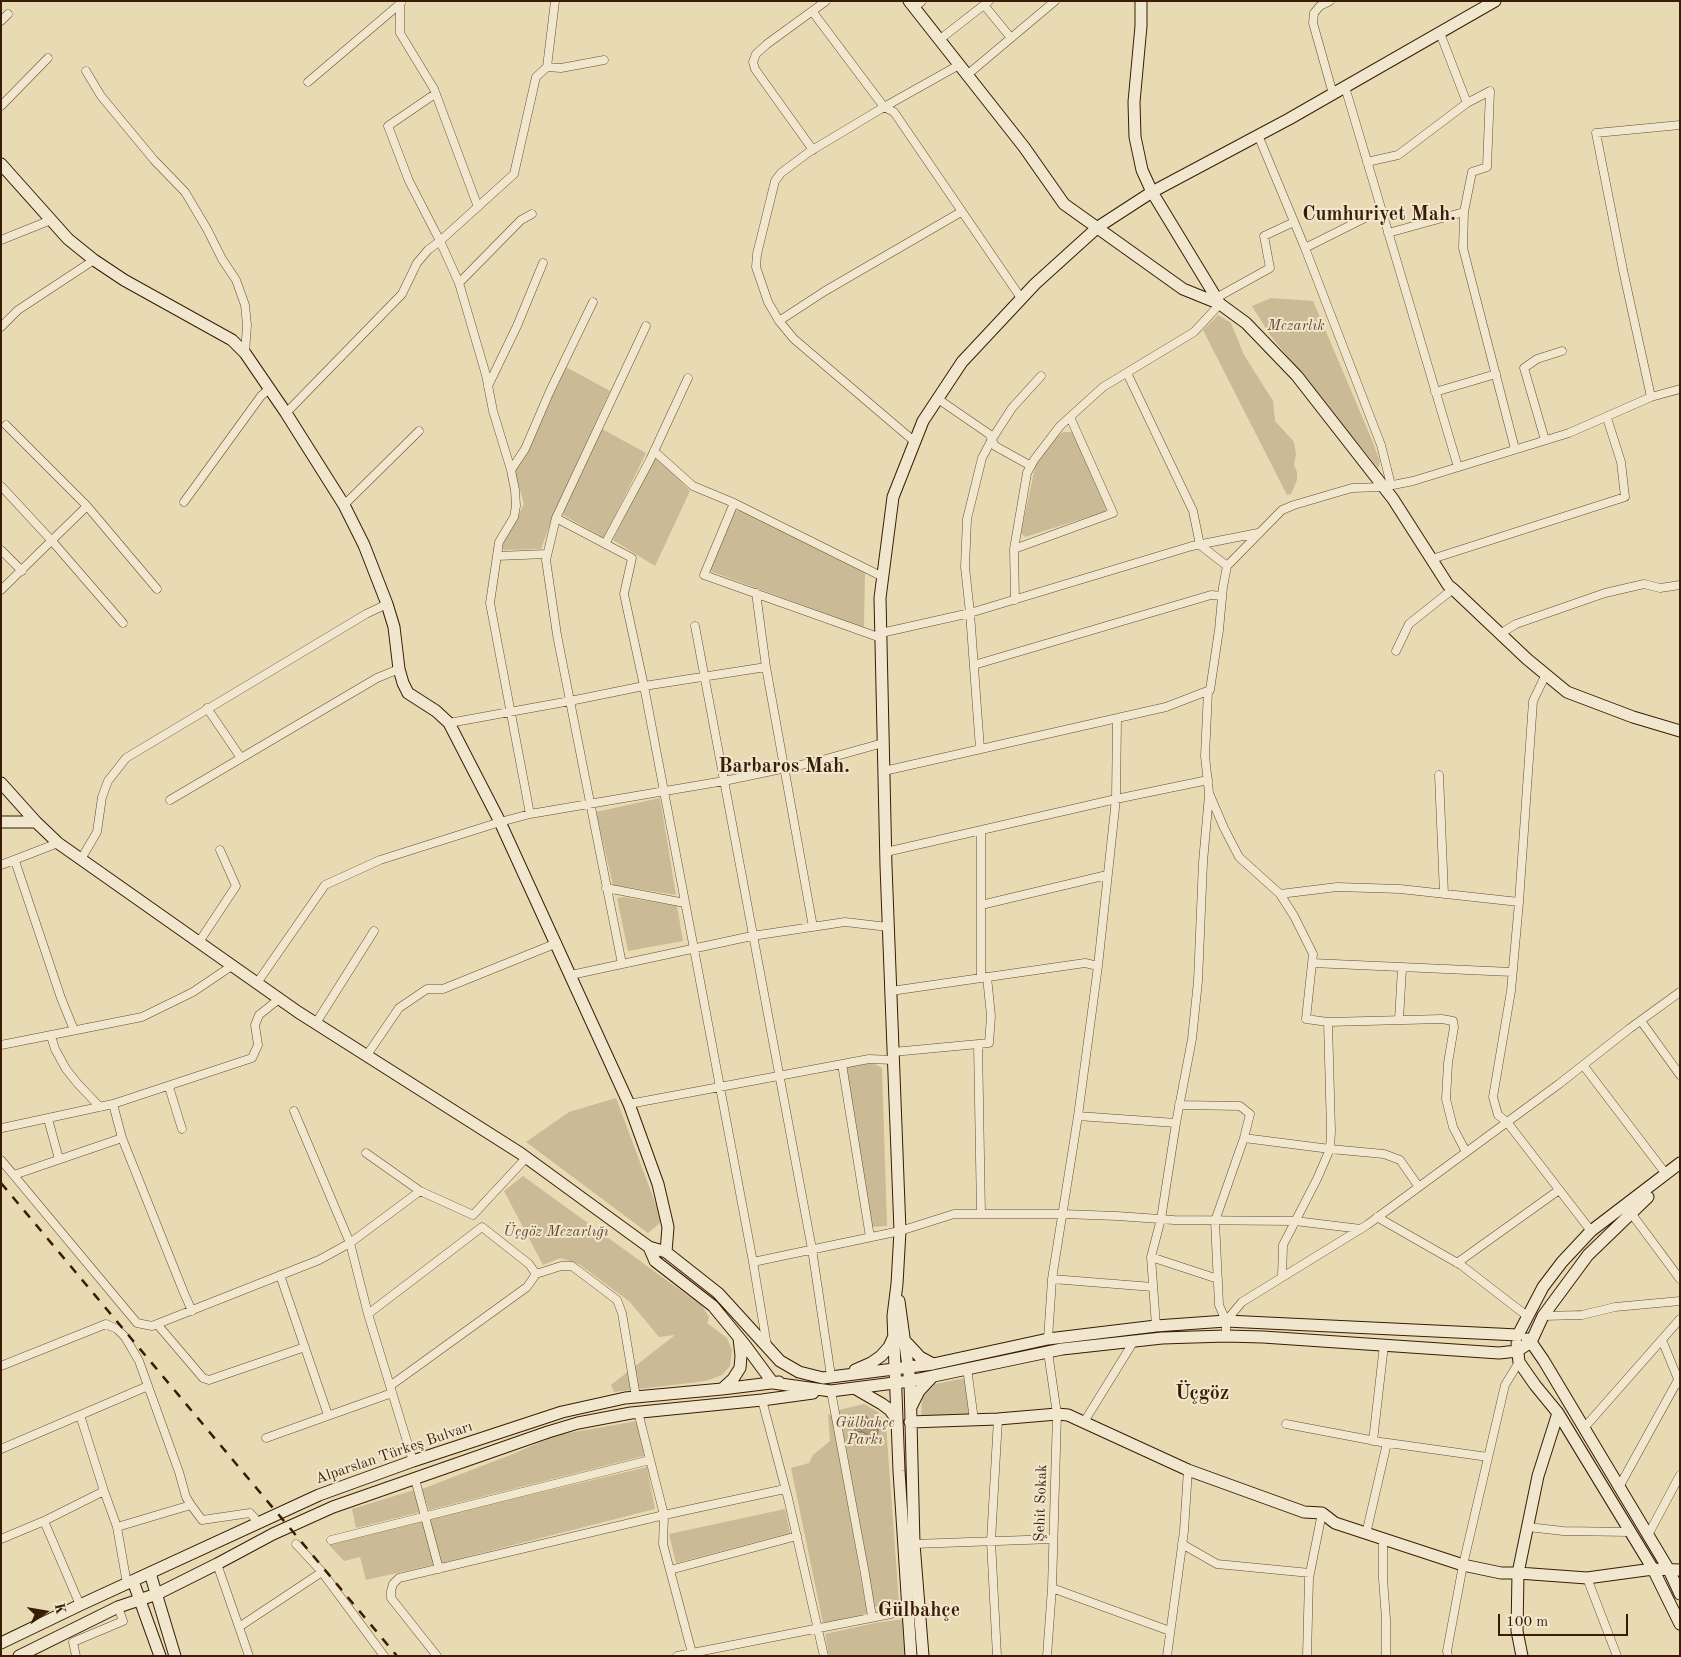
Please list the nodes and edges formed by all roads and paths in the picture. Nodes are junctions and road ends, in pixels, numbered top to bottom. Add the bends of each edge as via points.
1 (555, 1) edge
2 (826, 1) edge
3 (1055, 1) edge
4 (1141, 1) edge
5 (1330, 1) edge
6 (1495, 1) edge
7 (401, 2) edge
8 (986, 3) edge
9 (915, 4) edge
10 (812, 12) junction
11 (8, 14) dead end
12 (1, 21) edge
13 (1440, 33) junction
14 (1012, 38) junction
15 (939, 40) junction
16 (48, 58) dead end
17 (604, 60) dead end
18 (959, 64) junction
19 (547, 67) junction
20 (86, 71) dead end
21 (967, 75) junction
22 (308, 82) dead end
23 (1345, 87) junction
24 (436, 94) junction
25 (1333, 94) junction
26 (1467, 103) junction
27 (1, 106) edge
28 (884, 107) junction
29 (1680, 125) edge
30 (1258, 135) junction
31 (812, 150) junction
32 (1367, 162) junction
33 (1, 164) edge
34 (1152, 192) junction
35 (478, 207) junction
36 (1381, 210) junction
37 (961, 212) junction
38 (1464, 212) junction
39 (532, 214) dead end
40 (51, 220) junction
41 (1294, 222) junction
42 (1098, 227) junction
43 (1388, 233) junction
44 (1, 240) edge
45 (440, 241) junction
46 (1305, 248) junction
47 (94, 260) junction
48 (542, 262) dead end
49 (458, 283) junction
50 (1021, 298) junction
51 (1218, 301) junction
52 (593, 302) dead end
53 (780, 321) junction
54 (646, 326) dead end
55 (1, 327) edge
56 (1562, 351) dead end
57 (244, 353) junction
58 (1127, 373) junction
59 (1496, 374) junction
60 (1041, 376) dead end
61 (688, 378) dead end
62 (488, 386) junction
63 (269, 389) junction
64 (1680, 389) edge
65 (1435, 392) junction
66 (1651, 397) junction
67 (938, 399) junction
68 (286, 413) junction
69 (1070, 417) junction
70 (1607, 418) junction
71 (6, 425) dead end
72 (419, 431) dead end
73 (992, 438) junction
74 (1545, 440) junction
75 (915, 442) junction
76 (1515, 449) junction
77 (654, 451) junction
78 (1031, 466) junction
79 (1458, 467) junction
80 (511, 470) junction
81 (1, 486) edge
82 (1387, 486) junction
83 (184, 502) dead end
84 (734, 503) junction
85 (344, 505) junction
86 (87, 506) junction
87 (556, 518) junction
88 (1258, 533) junction
89 (52, 541) junction
90 (605, 544) junction
91 (1200, 545) junction
92 (1014, 549) junction
93 (1, 550) edge
94 (548, 554) junction
95 (496, 556) junction
96 (1432, 559) junction
97 (1227, 566) junction
98 (22, 571) junction
99 (883, 577) junction
100 (1680, 585) edge
101 (157, 589) dead end
102 (1453, 589) junction
103 (1, 590) edge
104 (756, 593) junction
105 (1222, 596) junction
106 (1015, 600) junction
107 (387, 604) junction
108 (970, 613) junction
109 (123, 623) dead end
110 (695, 626) dead end
111 (1500, 634) junction
112 (881, 635) junction
113 (1396, 651) dead end
114 (974, 665) junction
115 (766, 667) junction
116 (399, 669) junction
117 (1546, 674) junction
118 (704, 676) junction
119 (644, 686) junction
120 (1208, 691) junction
121 (570, 701) junction
122 (208, 708) junction
123 (512, 711) junction
124 (1117, 718) junction
125 (448, 723) junction
126 (1680, 731) edge
127 (883, 743) junction
128 (980, 749) junction
129 (241, 758) junction
130 (784, 769) junction
131 (884, 771) junction
132 (1439, 775) dead end
133 (1208, 780) junction
134 (724, 781) junction
135 (1, 784) edge
136 (664, 790) junction
137 (1209, 793) junction
138 (1116, 799) junction
139 (170, 800) dead end
140 (589, 805) junction
141 (530, 814) junction
142 (1, 822) edge
143 (36, 822) junction
144 (500, 822) junction
145 (981, 830) junction
146 (58, 843) junction
147 (220, 850) dead end
148 (886, 852) junction
149 (80, 859) junction
150 (15, 861) junction
151 (1, 865) edge
152 (1107, 875) junction
153 (606, 888) junction
154 (1280, 894) junction
155 (1444, 894) junction
156 (1519, 902) junction
157 (685, 903) junction
158 (981, 905) junction
159 (813, 927) junction
160 (888, 927) junction
161 (374, 931) dead end
162 (752, 936) junction
163 (199, 942) junction
164 (557, 944) junction
165 (694, 949) junction
166 (1312, 963) junction
167 (622, 964) junction
168 (233, 966) junction
169 (1098, 966) junction
170 (1402, 968) junction
171 (1512, 972) junction
172 (571, 975) junction
173 (984, 978) junction
174 (257, 983) junction
175 (891, 991) junction
176 (1680, 992) edge
177 (279, 999) junction
178 (1399, 1020) junction
179 (1640, 1021) junction
180 (1328, 1022) junction
181 (316, 1023) junction
182 (74, 1030) junction
183 (51, 1036) junction
184 (978, 1044) junction
185 (1, 1045) edge
186 (367, 1055) junction
187 (893, 1056) junction
188 (842, 1064) junction
189 (1583, 1065) junction
190 (1680, 1075) edge
191 (780, 1076) junction
192 (169, 1087) junction
193 (719, 1087) junction
194 (113, 1104) junction
195 (630, 1104) junction
196 (1179, 1105) junction
197 (100, 1107) junction
198 (294, 1111) dead end
199 (1078, 1116) junction
200 (48, 1118) junction
201 (1507, 1122) junction
202 (1176, 1123) junction
203 (2, 1128) edge
204 (182, 1129) dead end
205 (122, 1138) junction
206 (1244, 1138) junction
207 (1330, 1149) junction
208 (1466, 1152) junction
209 (366, 1153) dead end
210 (526, 1158) junction
211 (59, 1159) junction
212 (1, 1160) edge
213 (1680, 1163) edge
214 (1680, 1172) edge
215 (1666, 1174) junction
216 (14, 1175) junction
217 (1419, 1187) junction
218 (1559, 1190) junction
219 (420, 1191) junction
220 (1631, 1213) junction
221 (981, 1214) junction
222 (1063, 1214) junction
223 (473, 1215) junction
224 (1377, 1218) junction
225 (1161, 1220) junction
226 (1215, 1221) junction
227 (1295, 1221) junction
228 (482, 1227) junction
229 (1361, 1229) junction
230 (900, 1231) junction
231 (1591, 1231) junction
232 (870, 1237) junction
233 (350, 1243) junction
234 (649, 1247) junction
235 (812, 1249) junction
236 (666, 1252) junction
237 (1151, 1256) junction
238 (753, 1262) junction
239 (1457, 1263) junction
240 (536, 1274) junction
241 (280, 1275) junction
242 (1282, 1277) junction
243 (1052, 1279) junction
244 (1218, 1279) junction
245 (1680, 1280) edge
246 (897, 1284) junction
247 (1153, 1288) junction
248 (1680, 1302) edge
249 (192, 1311) junction
250 (368, 1314) junction
251 (1527, 1316) junction
252 (1543, 1316) junction
253 (1680, 1319) edge
254 (1226, 1321) junction
255 (157, 1324) junction
256 (1156, 1326) junction
257 (1518, 1335) junction
258 (894, 1336) junction
259 (1226, 1336) junction
260 (739, 1338) junction
261 (1048, 1339) junction
262 (1662, 1340) junction
263 (905, 1341) junction
264 (1134, 1341) junction
265 (1531, 1342) junction
266 (1384, 1345) junction
267 (767, 1346) junction
268 (305, 1347) junction
269 (1048, 1352) junction
270 (1518, 1356) junction
271 (933, 1364) junction
272 (1, 1366) edge
273 (908, 1368) junction
274 (967, 1368) junction
275 (896, 1369) junction
276 (847, 1374) junction
277 (933, 1376) junction
278 (827, 1377) junction
279 (910, 1381) junction
280 (1679, 1382) edge
281 (773, 1383) junction
282 (896, 1384) junction
283 (148, 1386) junction
284 (854, 1388) junction
285 (722, 1389) junction
286 (391, 1390) junction
287 (831, 1390) junction
288 (636, 1397) junction
289 (762, 1400) junction
290 (910, 1408) junction
291 (638, 1412) junction
292 (1057, 1414) junction
293 (1558, 1414) junction
294 (80, 1415) junction
295 (328, 1416) junction
296 (998, 1419) junction
297 (897, 1420) junction
298 (974, 1420) junction
299 (910, 1422) junction
300 (1084, 1422) junction
301 (1286, 1424) dead end
302 (1584, 1428) junction
303 (266, 1438) dead end
304 (1373, 1441) junction
305 (1387, 1443) junction
306 (1, 1449) edge
307 (1488, 1457) junction
308 (650, 1460) junction
309 (413, 1461) junction
310 (1188, 1470) junction
311 (1680, 1475) edge
312 (415, 1479) junction
313 (1619, 1487) junction
314 (785, 1489) junction
315 (104, 1491) junction
316 (191, 1505) junction
317 (1322, 1513) junction
318 (425, 1516) junction
319 (664, 1516) junction
320 (44, 1521) junction
321 (258, 1522) junction
322 (116, 1527) junction
323 (1528, 1527) junction
324 (1630, 1532) junction
325 (1366, 1534) junction
326 (1648, 1535) junction
327 (796, 1536) junction
328 (1383, 1538) junction
329 (1, 1539) edge
330 (1053, 1539) junction
331 (330, 1540) dead end
332 (991, 1541) junction
333 (296, 1544) dead end
334 (914, 1544) junction
335 (1182, 1544) junction
336 (217, 1564) junction
337 (1463, 1565) junction
338 (439, 1569) junction
339 (670, 1570) junction
340 (1653, 1570) junction
341 (1674, 1570) edge
342 (322, 1572) junction
343 (150, 1573) junction
344 (1310, 1573) junction
345 (1518, 1573) junction
346 (1587, 1578) junction
347 (130, 1583) junction
348 (1052, 1588) junction
349 (157, 1594) junction
350 (1680, 1594) edge
351 (141, 1600) junction
352 (80, 1605) junction
353 (906, 1606) junction
354 (118, 1607) junction
355 (872, 1617) junction
356 (1680, 1624) edge
357 (240, 1627) junction
358 (818, 1628) junction
359 (1170, 1630) junction
360 (1, 1643) edge
361 (692, 1653) junction
362 (19, 1656) edge
363 (76, 1656) edge
364 (160, 1656) edge
365 (175, 1656) edge
366 (249, 1656) edge
367 (384, 1656) edge
368 (437, 1656) edge
369 (677, 1656) edge
370 (824, 1656) edge
371 (911, 1656) edge
372 (923, 1656) edge
373 (997, 1656) edge
374 (1047, 1656) edge
375 (1167, 1656) edge
376 (1307, 1656) edge
377 (1386, 1656) edge
378 (1448, 1656) edge
379 (1522, 1656) edge
380 (1617, 1656) edge

1 - 19 street
2 - 10 street
3 - 14 street
4 - 34 main road via 1134,102 1135,137 1142,170
5 - 25 street via 1314,13 1313,23
6 - 13 main road
7 - 22 street
7 - 24 street via 400,33
8 - 14 street
8 - 15 street
9 - 15 main road
10 - 28 street
10 - 31 street via 767,44 756,54 753,62
11 - 12 street
13 - 23 main road
13 - 26 street
14 - 21 street
15 - 18 main road
16 - 27 street
17 - 19 street via 561,68
18 - 21 main road
18 - 28 street
19 - 35 street via 536,77 514,174
20 - 57 street via 101,96 184,192 236,280 245,305
21 - 42 main road via 1064,204
23 - 25 main road
23 - 32 street
24 - 35 street
24 - 45 street via 388,126 409,181
25 - 30 main road
26 - 32 street via 1398,154
26 - 38 street via 1490,91 1487,167 1472,172
28 - 31 street
28 - 37 street via 894,112
29 - 66 street via 1596,133
30 - 34 main road
30 - 41 street
31 - 53 street via 775,182 757,254 760,280
32 - 36 street
33 - 40 main road
34 - 42 main road
34 - 51 main road
35 - 45 street
36 - 43 street
36 - 46 street
37 - 50 street
37 - 53 street
38 - 43 street
38 - 59 street via 1463,248
39 - 49 street via 521,220
40 - 44 street
40 - 47 main road
41 - 46 street
41 - 51 street via 1264,236 1270,268
42 - 50 main road
42 - 51 main road via 1183,289
43 - 65 street
45 - 49 street
45 - 68 street via 417,263 402,294
46 - 82 street via 1381,446
47 - 55 street via 18,310
47 - 57 main road via 232,340
48 - 62 street via 517,326
49 - 62 street
50 - 67 main road via 962,362
51 - 58 street via 1194,332
51 - 82 main road via 1246,323 1297,376
52 - 80 street via 525,450
53 - 75 street via 794,339
54 - 87 street
56 - 74 street via 1537,359 1524,368
57 - 63 main road
58 - 69 street via 1103,387
58 - 91 street via 1193,511
59 - 65 street
59 - 76 street
60 - 73 street via 1012,408
61 - 77 street
62 - 80 street
63 - 68 main road
63 - 83 street
64 - 66 street
65 - 79 street
66 - 70 street
67 - 73 street
67 - 75 main road
68 - 85 main road
69 - 78 street
69 - 92 street via 1113,513
70 - 74 street
70 - 96 street via 1621,462 1625,497
71 - 86 street
72 - 85 street
73 - 78 street via 995,446
73 - 108 street via 982,458 967,519 965,568
74 - 76 street
75 - 99 main road via 893,497
76 - 79 street
77 - 84 street via 693,486
77 - 90 street
78 - 92 street via 1027,473
79 - 82 street
80 - 95 street via 516,506
81 - 89 street
82 - 88 street via 1352,488 1294,505 1282,510
82 - 96 main road
84 - 99 street
84 - 104 street via 704,575
85 - 107 main road
86 - 89 street
86 - 101 street
87 - 90 street
87 - 94 street
88 - 91 street
88 - 97 street
89 - 98 street
89 - 109 street
90 - 119 street via 632,558 624,594
91 - 97 street
91 - 106 street
92 - 106 street
93 - 98 street
94 - 95 street
94 - 121 street via 546,560 553,607
95 - 123 street via 490,603
96 - 102 main road
97 - 105 street
98 - 103 street
99 - 112 main road
100 - 111 street via 1660,588 1644,584 1605,593 1516,624
102 - 111 main road
102 - 113 street via 1409,624
104 - 112 street
104 - 115 street
105 - 114 street via 1211,595
105 - 120 street
106 - 108 street
107 - 116 main road via 394,627
107 - 122 street
108 - 112 street
108 - 114 street
110 - 118 street
111 - 117 main road
112 - 127 main road
114 - 128 street
115 - 118 street
115 - 130 street
116 - 125 main road via 408,693
116 - 129 street via 377,678
117 - 126 main road via 1567,692 1633,718
117 - 156 street via 1533,702
118 - 119 street
118 - 134 street
119 - 121 street
119 - 136 street
120 - 124 street via 1166,707
120 - 133 street via 1204,756
121 - 123 street
121 - 140 street
122 - 129 street
122 - 149 street via 126,758 108,781 97,832
123 - 125 street
123 - 141 street
124 - 128 street
124 - 138 street
125 - 144 main road
127 - 130 street
127 - 131 main road
128 - 131 street
129 - 139 street
130 - 134 street
130 - 159 street
131 - 148 main road
132 - 155 street
133 - 137 street
133 - 138 street
134 - 136 street
134 - 162 street
135 - 143 main road
136 - 140 street
136 - 157 street
137 - 154 street via 1239,857
137 - 196 street via 1198,980 1192,1039
138 - 145 street
138 - 152 street
140 - 141 street
140 - 153 street
141 - 144 street
142 - 143 main road
143 - 146 main road
144 - 164 main road
144 - 174 street via 380,860 325,885
145 - 148 street
145 - 158 street
146 - 149 main road
146 - 150 street
147 - 163 street via 236,886
148 - 160 main road
149 - 163 main road
150 - 151 street
150 - 182 street
152 - 158 street
152 - 169 street
153 - 157 street
153 - 167 street
154 - 155 street via 1337,887
154 - 166 street via 1307,941 1313,954
155 - 156 street
156 - 171 street
157 - 165 street
158 - 173 street
159 - 160 street via 845,922
159 - 162 street
160 - 175 main road
161 - 181 street
162 - 165 street
162 - 191 street
163 - 168 main road
164 - 172 main road
164 - 186 street via 443,989 427,989 399,1008
165 - 167 street
165 - 193 street
166 - 170 street
166 - 180 street via 1306,1019
167 - 172 street
168 - 174 main road
168 - 182 street via 193,992 142,1017
169 - 173 street via 1086,963
169 - 199 street
170 - 171 street
170 - 178 street
171 - 201 street via 1493,1097 1498,1115
172 - 195 main road
173 - 175 street
173 - 184 street via 991,1016 989,1043
174 - 177 main road
175 - 187 main road
176 - 179 street
177 - 181 main road
177 - 192 street via 260,1015 255,1025 258,1045 252,1058
178 - 180 street
178 - 208 street via 1453,1021 1446,1099 1452,1126
179 - 189 street
179 - 190 street
180 - 207 street
181 - 186 main road
182 - 183 street
183 - 185 street
183 - 197 street via 66,1069
184 - 187 street
184 - 221 street
186 - 210 main road
187 - 188 street
187 - 230 main road
188 - 191 street
188 - 232 street
189 - 201 street
189 - 215 street
191 - 193 street
191 - 235 street
192 - 194 street
192 - 204 street
193 - 195 street
193 - 238 street
194 - 197 street
194 - 205 street
195 - 236 main road via 658,1184 668,1227
196 - 202 street
196 - 206 street via 1240,1106 1250,1114
197 - 200 street
198 - 233 street
199 - 202 street
199 - 222 street
200 - 203 street
200 - 211 street
201 - 208 street
201 - 218 street
202 - 225 street
205 - 211 street
205 - 249 street
206 - 207 street
206 - 226 street
207 - 217 street via 1384,1154 1400,1160
207 - 227 street
208 - 217 street
209 - 219 street
210 - 223 street
210 - 234 main road
211 - 216 street
212 - 216 street
213 - 215 main road
214 - 220 main road
215 - 231 main road
216 - 255 street via 138,1323
217 - 224 street
218 - 231 street
218 - 239 street
219 - 223 street
219 - 233 street
220 - 245 street
220 - 252 main road via 1588,1255
221 - 222 street
221 - 230 street via 954,1214
222 - 225 street
222 - 243 street
223 - 228 street
224 - 229 street
224 - 239 street
225 - 226 street
225 - 237 street
226 - 227 street
226 - 244 street
227 - 229 street
227 - 242 street via 1283,1245
228 - 240 street via 529,1264
228 - 250 street
229 - 242 street
230 - 232 street
230 - 246 main road
231 - 251 main road via 1551,1276
232 - 235 street
233 - 241 street via 319,1260
233 - 250 street
234 - 236 main road
234 - 260 main road via 655,1261 713,1306
235 - 238 street
235 - 278 street
236 - 267 main road via 718,1293
237 - 244 street
237 - 247 street
238 - 267 street
239 - 251 street
240 - 286 street via 527,1287
240 - 288 street via 572,1266 617,1300
241 - 249 street
241 - 268 street
242 - 254 street via 1242,1302
243 - 247 street
243 - 261 street
244 - 254 street via 1219,1305
246 - 258 main road
246 - 263 main road
247 - 256 street
248 - 252 street via 1615,1307 1582,1315
249 - 255 street
250 - 286 street
251 - 257 main road
252 - 265 main road
253 - 262 street
254 - 256 main road, Alparslan Türkeş Bulvarı
254 - 257 main road, Alparslan Türkeş Bulvarı
254 - 259 street
255 - 268 street via 203,1378 209,1380
256 - 261 main road, Alparslan Türkeş Bulvarı
257 - 265 main road
257 - 270 main road
258 - 275 main road
258 - 276 main road via 886,1351 876,1360
259 - 264 main road
259 - 266 main road
260 - 281 main road
260 - 285 main road via 740,1368
261 - 271 main road, Alparslan Türkeş Bulvarı
262 - 280 street
262 - 302 street
263 - 271 main road via 920,1357
263 - 273 main road
264 - 269 main road
264 - 300 street
265 - 270 main road
265 - 302 main road
266 - 270 main road
266 - 304 street
267 - 278 main road via 780,1361 799,1372
268 - 295 street
269 - 274 main road
269 - 292 street, Şehit Sokak
270 - 293 main road
270 - 307 street via 1505,1386
271 - 273 main road, Alparslan Türkeş Bulvarı
272 - 283 street via 106,1324 125,1337
273 - 275 main road, Alparslan Türkeş Bulvarı
273 - 279 main road
274 - 277 main road
274 - 298 street
275 - 276 main road, Alparslan Türkeş Bulvarı
275 - 282 main road
276 - 278 main road, Alparslan Türkeş Bulvarı
277 - 279 main road
277 - 290 main road via 919,1391
278 - 281 main road, Alparslan Türkeş Bulvarı
279 - 282 main road
279 - 290 main road
280 - 313 street
281 - 285 main road, Alparslan Türkeş Bulvarı
281 - 287 main road
282 - 284 main road
282 - 297 main road
283 - 294 street
283 - 316 street
284 - 287 main road
284 - 297 main road via 882,1404
285 - 288 main road, Alparslan Türkeş Bulvarı
286 - 295 street
286 - 309 street
287 - 289 main road, Alparslan Türkeş Bulvarı
287 - 355 street
288 - 309 main road, Alparslan Türkeş Bulvarı via 562,1412
289 - 291 main road, Alparslan Türkeş Bulvarı
289 - 314 street
290 - 299 main road
291 - 308 street
291 - 312 main road, Alparslan Türkeş Bulvarı via 578,1423
292 - 296 main road
292 - 300 main road
292 - 330 street, Şehit Sokak
293 - 323 main road via 1538,1476
293 - 324 main road
294 - 306 street
294 - 315 street
295 - 303 street
296 - 298 main road
296 - 332 street
297 - 353 main road
298 - 299 main road
299 - 334 main road
300 - 310 main road
301 - 304 street
302 - 313 main road
304 - 305 street
305 - 307 street
305 - 325 street
307 - 337 street
308 - 318 street
308 - 319 street
309 - 321 main road, Alparslan Türkeş Bulvarı via 319,1495
310 - 317 main road via 1304,1512
310 - 335 street
311 - 326 street
312 - 318 street
312 - 336 main road, Alparslan Türkeş Bulvarı via 333,1507
313 - 326 main road
314 - 319 street
314 - 327 street
315 - 320 street
315 - 322 street
316 - 321 street via 202,1520 250,1512
316 - 322 street
317 - 325 main road via 1335,1523
317 - 344 street
318 - 331 street
318 - 338 street
319 - 338 street
319 - 339 street via 663,1544
320 - 329 street
320 - 352 street
321 - 343 main road, Alparslan Türkeş Bulvarı
322 - 347 street
323 - 324 street
323 - 345 main road
324 - 340 main road
325 - 328 main road
326 - 341 main road
327 - 339 street
327 - 358 street
328 - 337 main road
328 - 377 street
330 - 332 street
330 - 348 street, Şehit Sokak
332 - 334 street
332 - 373 street
333 - 342 street
334 - 372 main road
335 - 344 street via 1217,1564
335 - 359 street
336 - 349 main road, Alparslan Türkeş Bulvarı
336 - 357 street
337 - 345 main road
337 - 378 street
338 - 368 street via 399,1578 391,1590 395,1604
339 - 361 street
340 - 341 main road
340 - 346 main road
340 - 356 main road
341 - 350 main road
342 - 357 street
342 - 367 street
343 - 347 main road, Alparslan Türkeş Bulvarı
343 - 349 main road
344 - 376 street
345 - 346 main road
345 - 379 main road via 1517,1631
346 - 380 street
347 - 351 main road
347 - 352 main road, Alparslan Türkeş Bulvarı
348 - 359 street
348 - 374 street, Şehit Sokak
349 - 351 main road, Alparslan Türkeş Bulvarı
349 - 365 main road
351 - 354 main road, Alparslan Türkeş Bulvarı
351 - 364 main road
352 - 360 main road, Alparslan Türkeş Bulvarı
353 - 355 street via 891,1614
353 - 371 main road
354 - 362 main road, Alparslan Türkeş Bulvarı
354 - 363 street via 123,1620 73,1642
355 - 358 street
357 - 366 street
358 - 361 street
358 - 370 street
359 - 375 street
361 - 369 street

